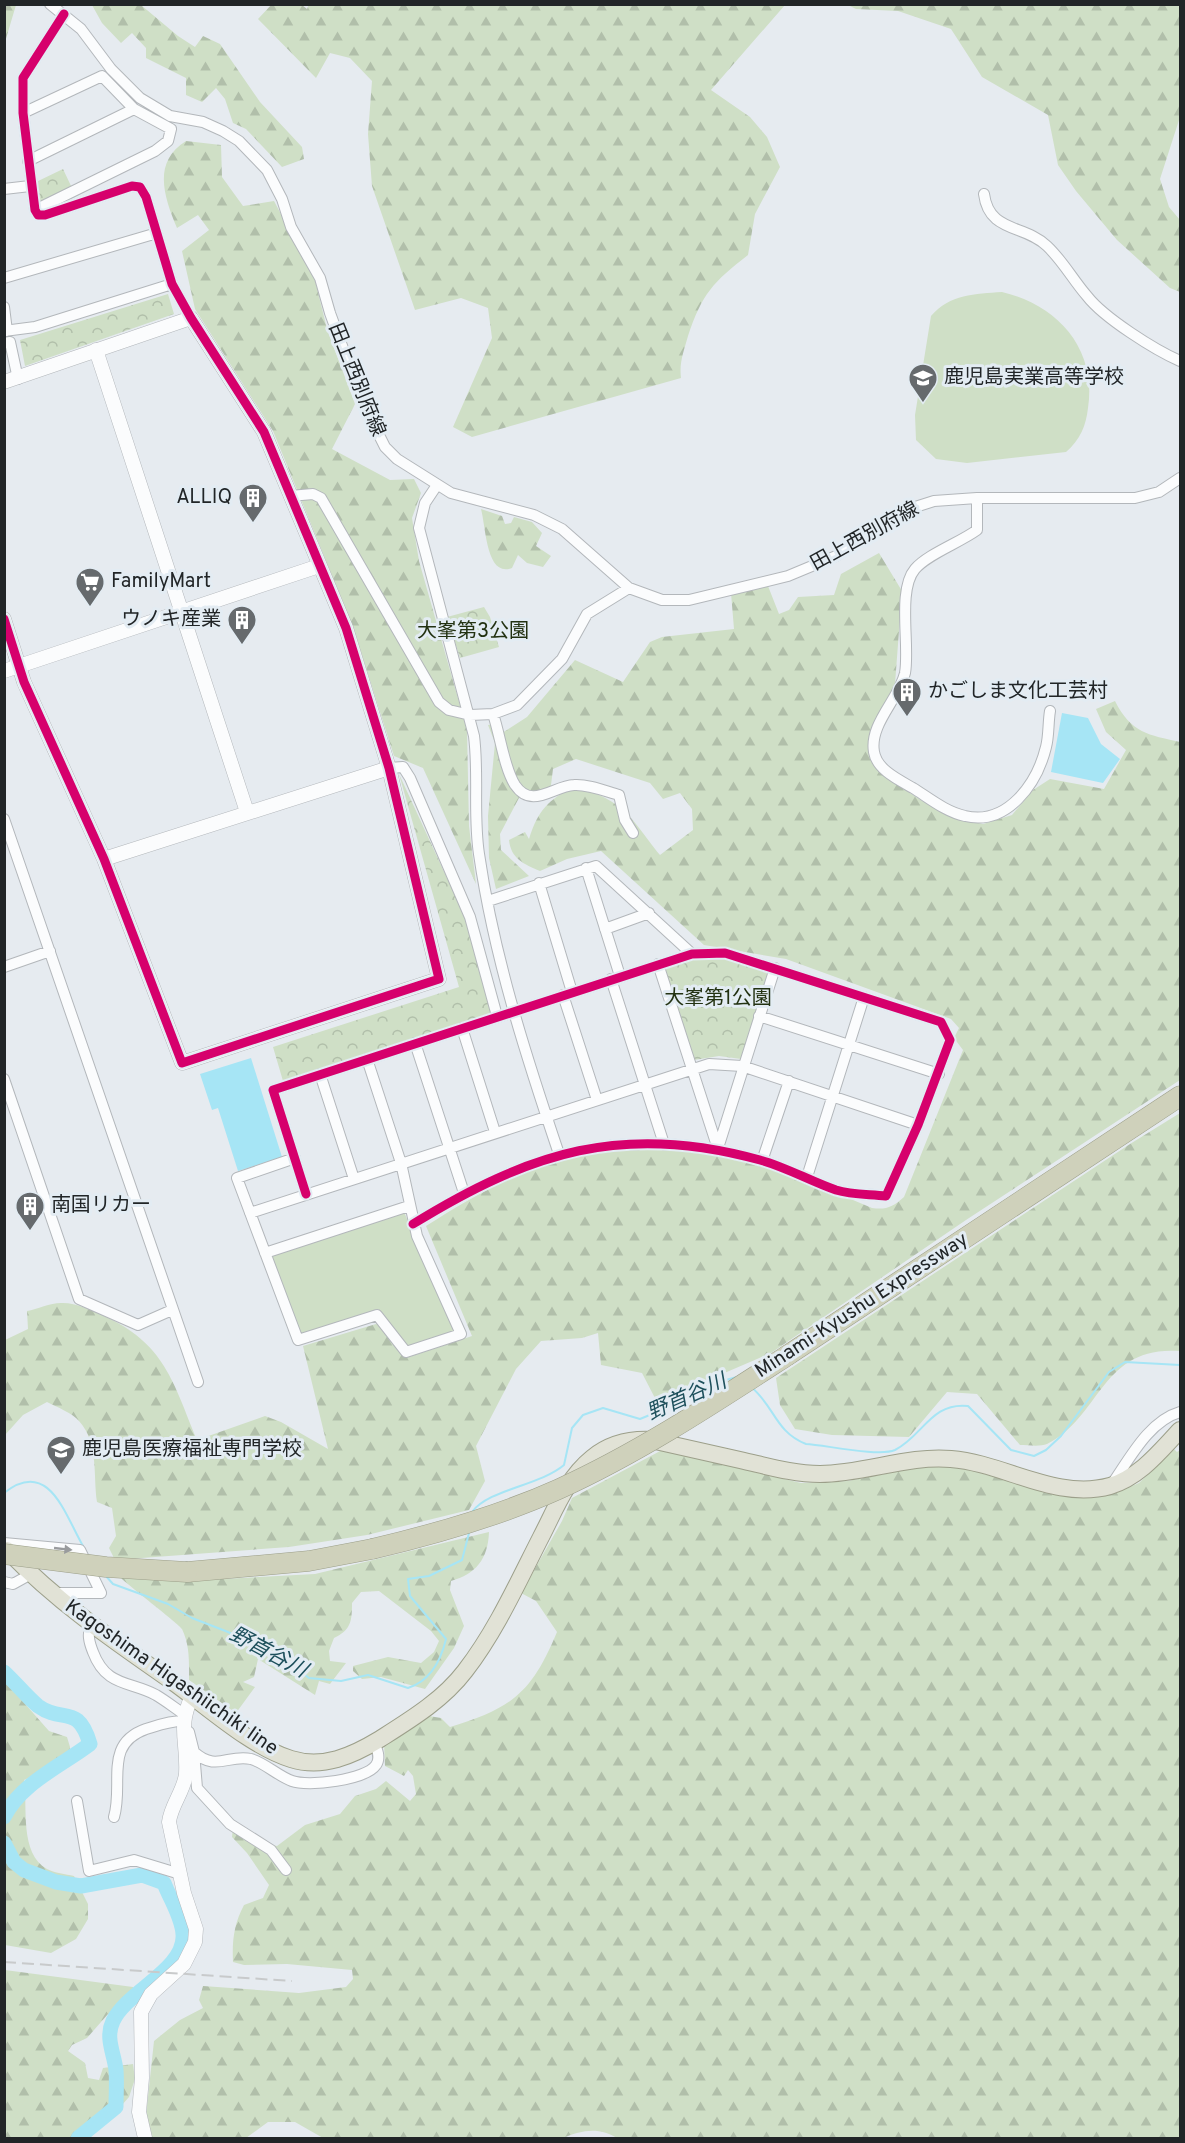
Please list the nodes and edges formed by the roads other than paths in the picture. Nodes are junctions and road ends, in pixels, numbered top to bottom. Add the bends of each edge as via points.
1 (50, 4) edge
2 (64, 14) junction
3 (134, 109) junction
4 (23, 113) junction
5 (28, 161) junction
6 (30, 186) junction
7 (4, 189) edge
8 (984, 194) dead end
9 (34, 210) junction
10 (157, 233) junction
11 (4, 278) edge
12 (172, 284) junction
13 (4, 307) edge
14 (191, 318) junction
15 (6, 331) edge
16 (4, 343) edge
17 (96, 350) junction
18 (1180, 361) edge
19 (11, 380) edge
20 (1180, 478) edge
21 (437, 485) junction
22 (290, 496) junction
23 (977, 498) junction
24 (319, 566) junction
25 (629, 588) junction
26 (184, 611) junction
27 (4, 619) edge
28 (20, 666) junction
29 (4, 671) edge
30 (1050, 711) dead end
31 (493, 714) junction
32 (470, 715) junction
33 (389, 768) junction
34 (247, 812) junction
35 (4, 819) edge
36 (633, 833) dead end
37 (104, 859) junction
38 (586, 868) junction
39 (538, 883) junction
40 (488, 901) junction
41 (650, 913) junction
42 (605, 929) junction
43 (50, 951) junction
44 (692, 954) junction
45 (658, 964) junction
46 (4, 967) edge
47 (775, 968) junction
48 (616, 978) junction
49 (568, 993) junction
50 (864, 998) junction
51 (512, 1011) junction
52 (497, 1016) junction
53 (759, 1016) junction
54 (462, 1028) junction
55 (415, 1043) junction
56 (849, 1045) junction
57 (367, 1059) junction
58 (742, 1066) junction
59 (693, 1068) junction
60 (320, 1074) junction
61 (939, 1074) junction
62 (4, 1079) edge
63 (789, 1081) junction
64 (645, 1084) junction
65 (832, 1096) junction
66 (1180, 1096) edge
67 (597, 1100) junction
68 (546, 1116) junction
69 (918, 1125) junction
70 (495, 1132) junction
71 (664, 1144) junction
72 (448, 1148) junction
73 (718, 1149) junction
74 (559, 1154) junction
75 (295, 1158) junction
76 (762, 1161) junction
77 (401, 1163) junction
78 (807, 1177) junction
79 (354, 1179) junction
80 (464, 1193) junction
81 (306, 1194) junction
82 (409, 1206) junction
83 (250, 1213) junction
84 (413, 1224) junction
85 (266, 1253) junction
86 (172, 1310) junction
87 (198, 1382) dead end
88 (1180, 1412) edge
89 (1180, 1430) edge
90 (1112, 1485) junction
91 (4, 1545) edge
92 (4, 1554) edge
93 (31, 1574) junction
94 (4, 1582) edge
95 (51, 1593) junction
96 (90, 1624) junction
97 (192, 1696) junction
98 (183, 1721) junction
99 (374, 1742) junction
100 (194, 1752) junction
101 (77, 1801) dead end
102 (114, 1817) dead end
103 (286, 1870) dead end
104 (180, 1874) junction
105 (146, 2139) edge

1 - 2 street, 田上西別府線
2 - 4 street via 23,78
2 - 21 street, 田上西別府線 via 140,98 170,116 203,122 223,131 239,141 267,170 291,227 320,278 378,439 397,459
3 - 4 street via 102,76
3 - 5 street
3 - 9 street via 171,129 168,141
4 - 5 street
5 - 6 street
6 - 7 street
6 - 9 street
8 - 18 street via 990,215 1041,241 1094,304 1154,349
9 - 10 street via 45,215 132,186 140,187
10 - 11 street
10 - 12 street
12 - 14 street
12 - 15 street via 35,327
13 - 15 street
14 - 17 street
14 - 22 street via 264,432
16 - 19 street via 10,342
17 - 19 street
17 - 26 street
20 - 23 street, 田上西別府線 via 1159,492 1135,498
21 - 25 street, 田上西別府線 via 478,502 550,522 579,542
21 - 32 street via 425,503 419,528
22 - 24 street
22 - 32 street via 313,494 321,498 440,702 448,710
23 - 25 street, 田上西別府線 via 934,501 909,509 836,556 788,576 690,600 662,600
23 - 30 street via 977,530 914,570 908,586 904,673 873,739 874,755 887,773 954,813 986,818 1005,811 1029,788 1046,748
24 - 26 street
24 - 33 street via 346,628
25 - 31 street via 586,614 562,659 517,705
26 - 28 street
26 - 34 street
27 - 28 street
28 - 29 street
28 - 37 street
31 - 32 street
31 - 36 street via 510,774 522,792 542,796 573,785 619,795 625,820
32 - 40 street via 477,768 478,852
33 - 34 street
33 - 37 street via 439,979 182,1063
33 - 52 street via 403,767 410,778 470,917
34 - 37 street
35 - 43 street
38 - 39 street
38 - 41 street via 596,866
38 - 42 street
39 - 40 street
39 - 49 street
40 - 51 street
41 - 42 street
41 - 44 street
42 - 48 street
43 - 46 street
43 - 86 street
44 - 45 street
44 - 47 street via 725,953
45 - 48 street
45 - 59 street
47 - 50 street
47 - 53 street
48 - 49 street
48 - 64 street
49 - 51 street
49 - 67 street
50 - 56 street
50 - 61 street via 940,1022 950,1040
51 - 52 street
51 - 68 street
52 - 54 street
53 - 56 street
53 - 58 street
54 - 55 street
54 - 70 street
55 - 57 street
55 - 72 street
56 - 61 street
56 - 65 street
57 - 60 street
57 - 77 street
58 - 59 street via 726,1063
58 - 63 street
58 - 73 street
59 - 64 street
59 - 73 street
60 - 75 street via 273,1090
60 - 79 street
61 - 69 street
62 - 86 street via 79,1299 138,1325
63 - 65 street
63 - 76 street
64 - 67 street
64 - 71 street
65 - 69 street
65 - 78 street
66 - 92 highway, Minami-Kyushu Expressway, bridge via 704,1410 568,1485 458,1527 309,1561 187,1572
67 - 68 street
68 - 70 street
68 - 74 street
69 - 78 street via 886,1197 838,1190
70 - 72 street
71 - 73 street
71 - 74 street via 589,1148
72 - 77 street
72 - 80 street
73 - 76 street
74 - 80 street
75 - 81 street
75 - 83 street via 237,1178
76 - 78 street
77 - 79 street
77 - 82 street
79 - 81 street
80 - 84 street
81 - 83 street
82 - 84 street
82 - 85 street
83 - 85 street
84 - 85 street via 461,1334 406,1352 377,1315 298,1340
86 - 87 street
88 - 90 street via 1151,1431
89 - 90 main road, Kagoshima Higashiichiki line via 1144,1467
90 - 99 main road, Kagoshima Higashiichiki line via 1076,1490 982,1464 932,1458 855,1472 800,1474 651,1440 622,1443 592,1458 568,1486 513,1592 466,1670 438,1699
91 - 93 main road, Kagoshima Higashiichiki line
91 -> 95 street via 80,1550 101,1593
93 - 94 street via 13,1584
93 - 95 main road, Kagoshima Higashiichiki line
95 - 96 main road, Kagoshima Higashiichiki line
96 - 97 main road, Kagoshima Higashiichiki line
96 - 98 street via 90,1645 103,1669 115,1680 155,1694
97 - 98 street
97 - 99 main road, Kagoshima Higashiichiki line via 252,1738 298,1760 322,1763
98 - 100 street
98 - 102 street via 171,1721 130,1735 118,1755
98 - 104 street via 186,1774 169,1822
99 - 100 street via 379,1756 370,1770 306,1785 254,1760 217,1763
100 - 103 street via 197,1788 230,1824 271,1850
101 - 104 street via 89,1871 134,1860
104 - 105 street via 194,1920 195,1942 184,1964 151,1994 141,2012 139,2112

